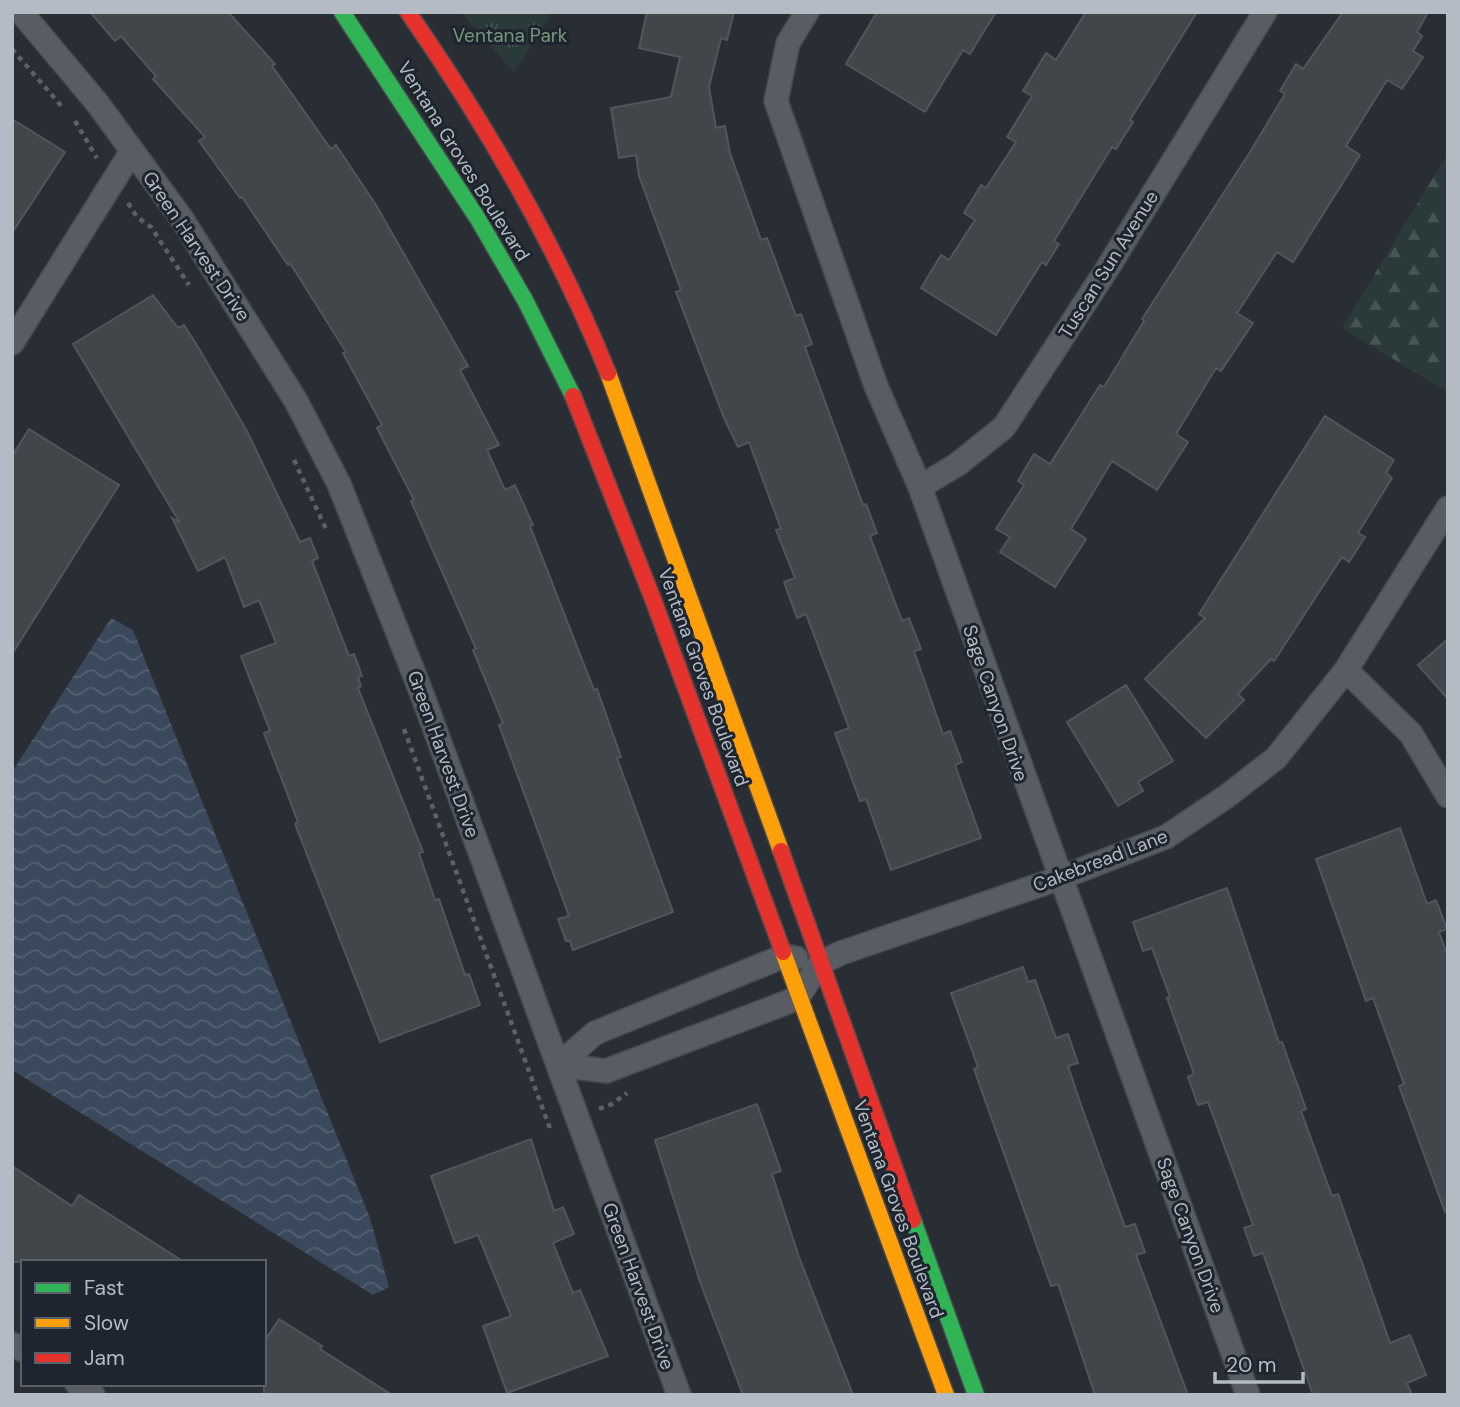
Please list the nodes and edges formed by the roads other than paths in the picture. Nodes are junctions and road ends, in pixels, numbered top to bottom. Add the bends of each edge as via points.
1 (21, 12) edge
2 (408, 12) edge
3 (807, 12) edge
4 (1265, 12) edge
5 (348, 15) edge
6 (132, 150) junction
7 (12, 343) edge
8 (920, 487) junction
9 (1448, 508) edge
10 (1346, 670) junction
11 (1448, 796) edge
12 (1060, 878) junction
13 (783, 956) junction
14 (820, 963) junction
15 (799, 997) junction
16 (558, 1065) junction
17 (679, 1395) edge
18 (946, 1395) edge
19 (976, 1395) edge
20 (1248, 1395) edge

1 - 6 street, Green Harvest Drive
2 - 14 street, Ventana Groves Boulevard via 493,141 572,289 642,462
3 - 8 street, Sage Canyon Drive via 788,43 776,101 876,386
4 - 8 street, Tuscan Sun Avenue via 1004,427
5 - 13 street, Ventana Groves Boulevard via 478,219 569,385 654,601
6 - 7 street, Green Harvest Drive
6 - 16 street, Green Harvest Drive via 242,310 339,484 382,586
8 - 12 street, Sage Canyon Drive
9 - 10 street, Cakebread Lane
10 - 11 street via 1411,734
10 - 12 street, Cakebread Lane via 1276,758 1227,796 1166,837
12 - 14 street, Cakebread Lane
12 - 20 street, Sage Canyon Drive
13 - 14 street
13 - 15 street, Ventana Groves Boulevard
13 - 16 street via 595,1033
14 - 15 street
14 - 19 street, Ventana Groves Boulevard
15 - 16 street via 606,1071
15 - 18 street, Ventana Groves Boulevard
16 - 17 street, Green Harvest Drive

